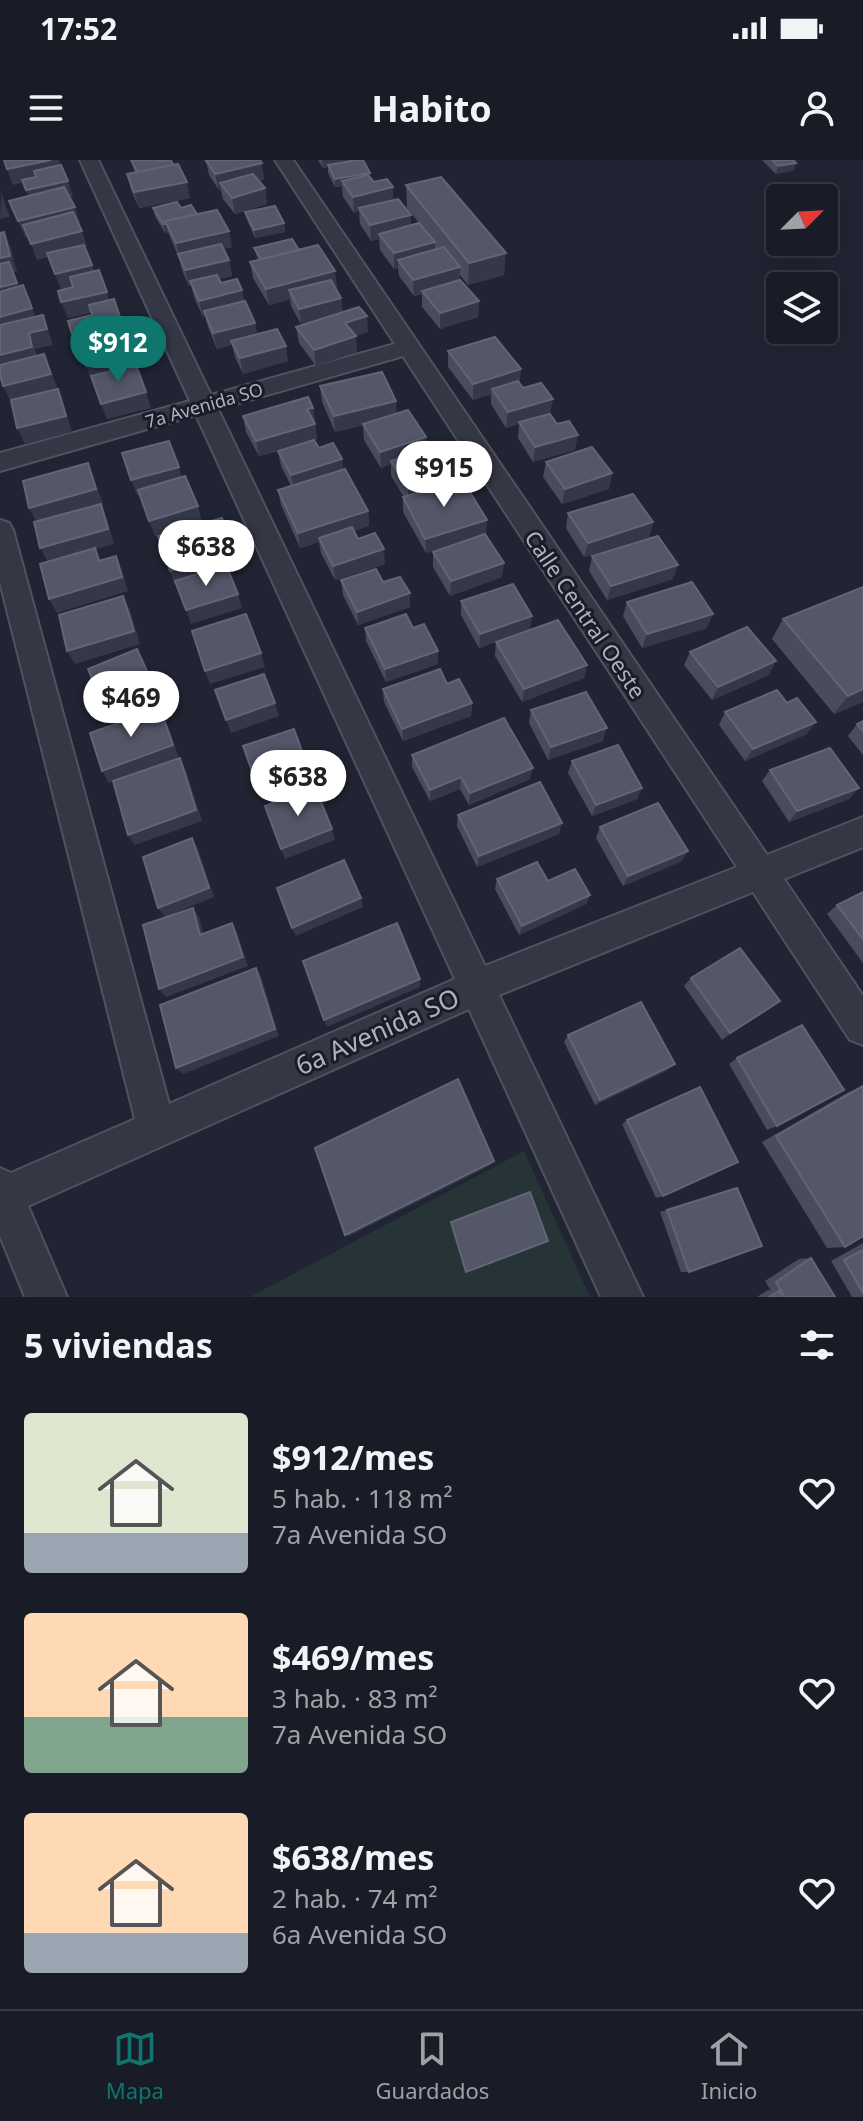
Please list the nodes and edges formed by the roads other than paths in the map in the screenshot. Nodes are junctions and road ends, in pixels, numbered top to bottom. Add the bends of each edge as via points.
1 (89, 160) edge
2 (284, 160) edge
3 (409, 347) junction
4 (205, 405) junction
5 (0, 462) edge
6 (0, 530) edge
7 (863, 832) edge
8 (758, 873) junction
9 (479, 986) junction
10 (863, 1027) edge
11 (156, 1127) junction
12 (1, 1194) edge
13 (46, 1297) edge
14 (622, 1297) edge

1 - 4 street
2 - 3 street, Calle Central Oeste
3 - 4 street, 7a Avenida SO
3 - 8 street, Calle Central Oeste
4 - 5 street, 7a Avenida SO
4 - 9 street
6 - 11 street
7 - 8 street, 6a Avenida SO
8 - 9 street, 6a Avenida SO
8 - 10 street, Calle Central Oeste
9 - 11 street, 6a Avenida SO
9 - 14 street
11 - 12 street, 6a Avenida SO
12 - 13 street

